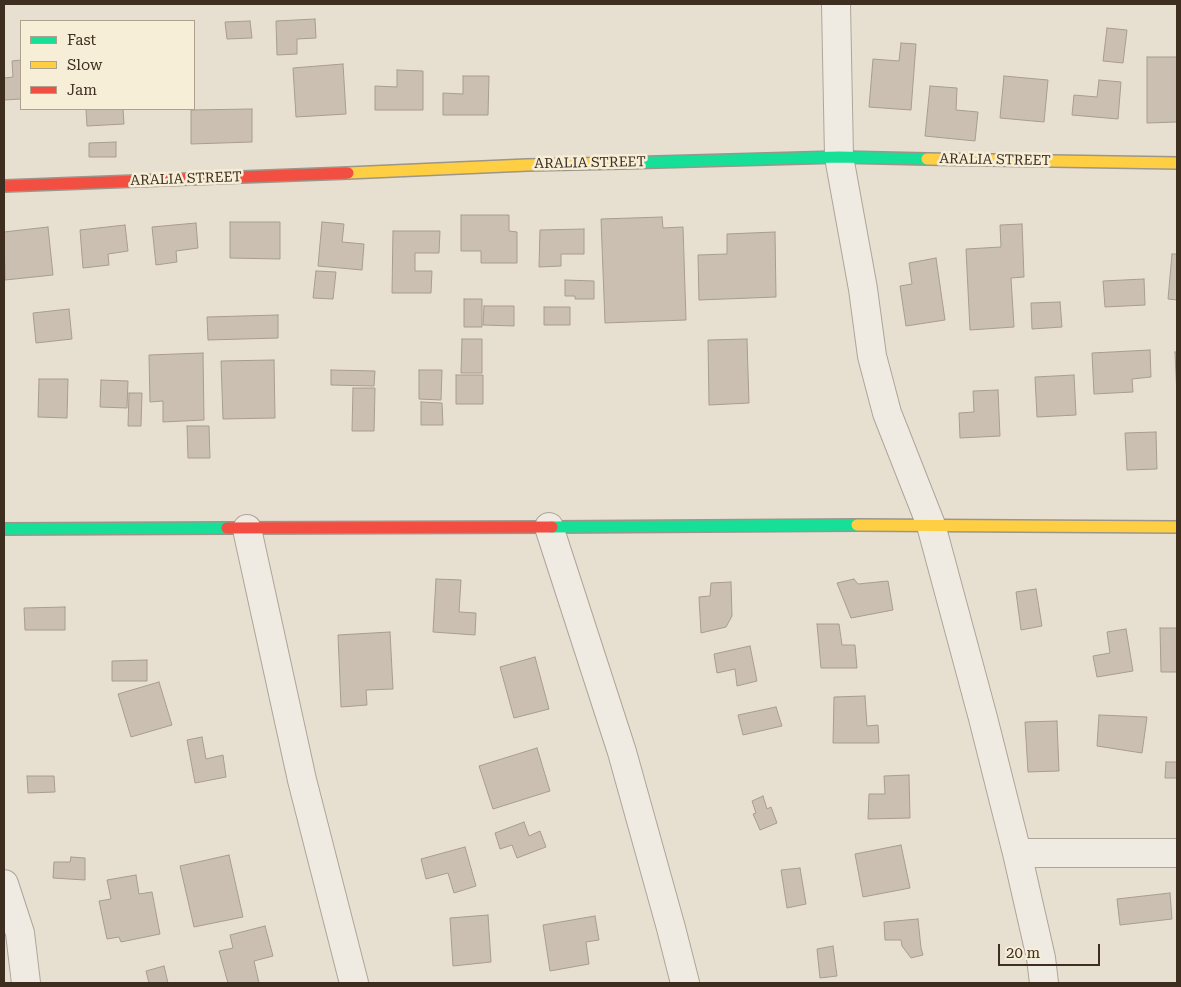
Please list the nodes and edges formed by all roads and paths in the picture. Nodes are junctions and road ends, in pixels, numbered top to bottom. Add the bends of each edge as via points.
1 (836, 4) edge
2 (839, 157) junction
3 (1177, 163) edge
4 (4, 186) edge
5 (932, 525) junction
6 (1177, 526) edge
7 (549, 527) junction
8 (4, 529) edge
9 (247, 529) junction
10 (1177, 853) edge
11 (1017, 854) junction
12 (4, 884) edge
13 (26, 983) edge
14 (354, 983) edge
15 (684, 983) edge
16 (1044, 983) edge

1 - 2 street
2 - 3 street, ARALIA STREET
2 - 4 street, ARALIA STREET via 527,165
2 - 5 street via 872,356 887,413
5 - 6 street
5 - 7 street
5 - 11 street
7 - 9 street
7 - 15 street via 622,752
8 - 9 street
9 - 14 street via 302,780
10 - 11 street
11 - 16 street
12 - 13 street via 20,933

